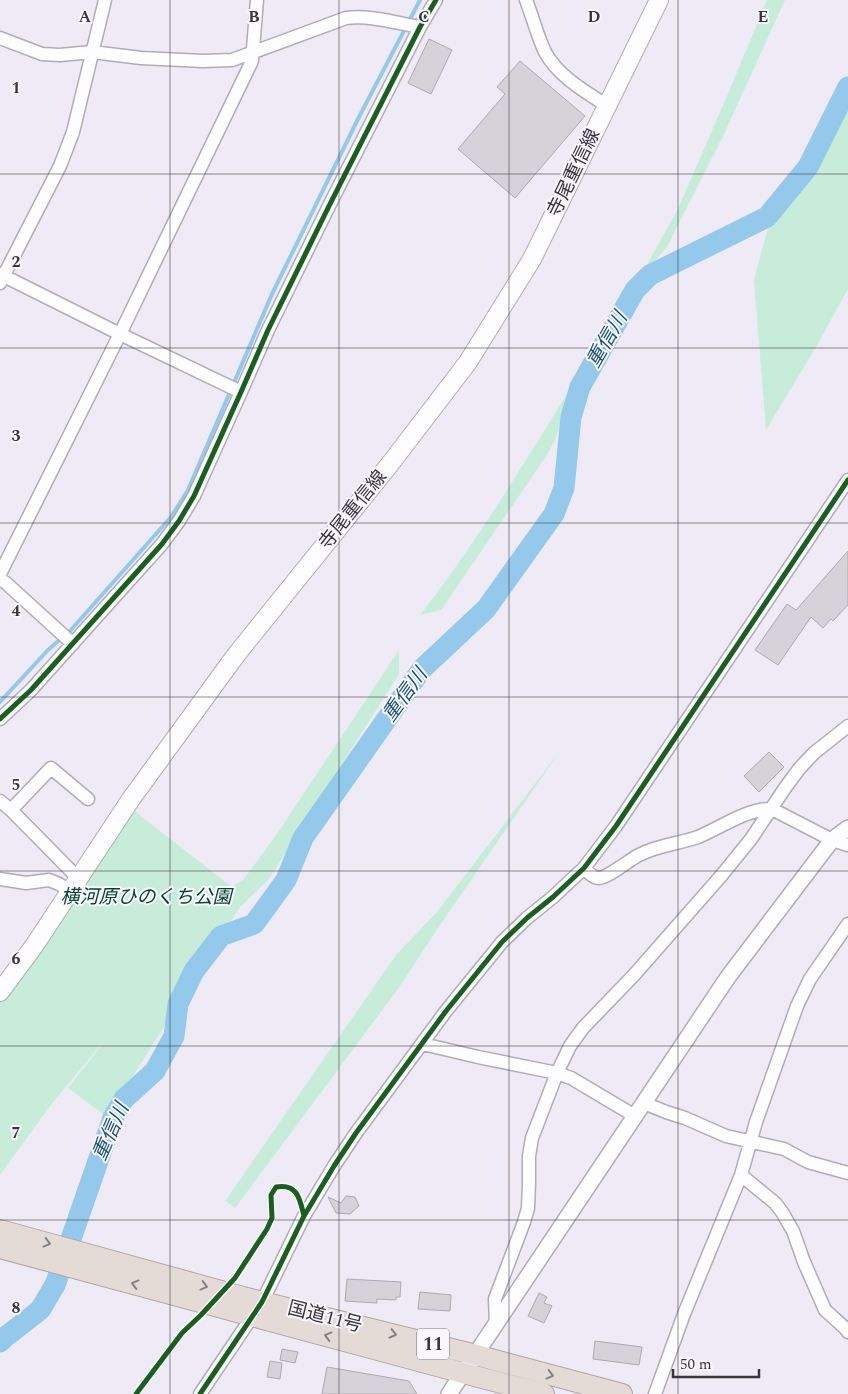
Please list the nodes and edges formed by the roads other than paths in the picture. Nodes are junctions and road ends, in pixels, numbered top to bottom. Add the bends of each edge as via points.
1 (105, 0) edge
2 (257, 0) edge
3 (436, 0) edge
4 (526, 0) edge
5 (659, 0) edge
6 (420, 27) junction
7 (0, 38) edge
8 (92, 52) junction
9 (253, 52) junction
10 (606, 105) junction
11 (1, 277) edge
12 (120, 334) junction
13 (241, 392) junction
14 (848, 480) edge
15 (0, 574) edge
16 (0, 579) edge
17 (73, 644) junction
18 (0, 719) edge
19 (848, 726) edge
20 (88, 800) dead end
21 (0, 801) edge
22 (772, 809) junction
23 (11, 810) junction
24 (848, 828) edge
25 (832, 840) junction
26 (848, 845) edge
27 (584, 868) junction
28 (0, 879) edge
29 (74, 885) junction
30 (848, 924) edge
31 (0, 992) edge
32 (423, 1044) junction
33 (557, 1073) junction
34 (640, 1109) junction
35 (750, 1143) junction
36 (848, 1173) edge
37 (741, 1175) junction
38 (0, 1230) edge
39 (0, 1248) edge
40 (247, 1306) junction
41 (496, 1326) junction
42 (848, 1332) edge
43 (476, 1355) junction
44 (463, 1373) junction
45 (200, 1394) edge
46 (449, 1394) edge
47 (544, 1394) edge
48 (622, 1394) edge
49 (655, 1394) edge

1 - 8 street
2 - 9 street
3 - 6 street
4 - 10 street via 545,52 555,66 582,90
5 - 10 main road, 寺尾重信線
6 - 9 street via 368,18 346,18
6 - 13 street via 268,330
7 - 8 street via 42,54
8 - 9 street via 203,61 232,60
8 - 11 street via 73,132 60,166
9 - 12 street via 252,61
10 - 29 main road, 寺尾重信線 via 532,259 468,362 236,655 130,799
11 - 12 street
12 - 13 street
12 - 15 street
13 - 17 street via 194,496 179,521
14 - 27 street via 616,826
16 - 17 street
17 - 18 street via 32,690
19 - 22 street via 799,769
20 - 23 street via 51,768
21 - 23 street
22 - 25 street
22 - 27 street via 754,810 696,838 652,849 600,878
22 - 33 street via 721,876 583,1028
23 - 29 street
24 - 25 street
25 - 26 street
25 - 34 street via 728,977
27 - 32 street via 502,942
28 - 29 street via 26,883 50,880
29 - 31 main road, 寺尾重信線
30 - 35 street via 803,991
32 - 33 street
32 - 40 street via 334,1166
33 - 34 street
33 - 41 street via 532,1138 528,1208 495,1299
34 - 35 street via 666,1112
34 - 41 street
35 - 36 street via 784,1150 808,1162
35 - 37 street
37 - 42 street via 782,1212 826,1310
37 - 49 street
38 -> 40 highway, 国道11号 / 11
40 -> 39 highway, 国道11号 / 11
40 -> 43 highway, 国道11号 / 11
44 -> 40 highway, 国道11号 / 11
40 - 45 street
41 - 43 street
43 - 44 street
43 -> 48 highway, 国道11号 / 11
44 - 46 street
44 - 47 highway, 国道11号 / 11

